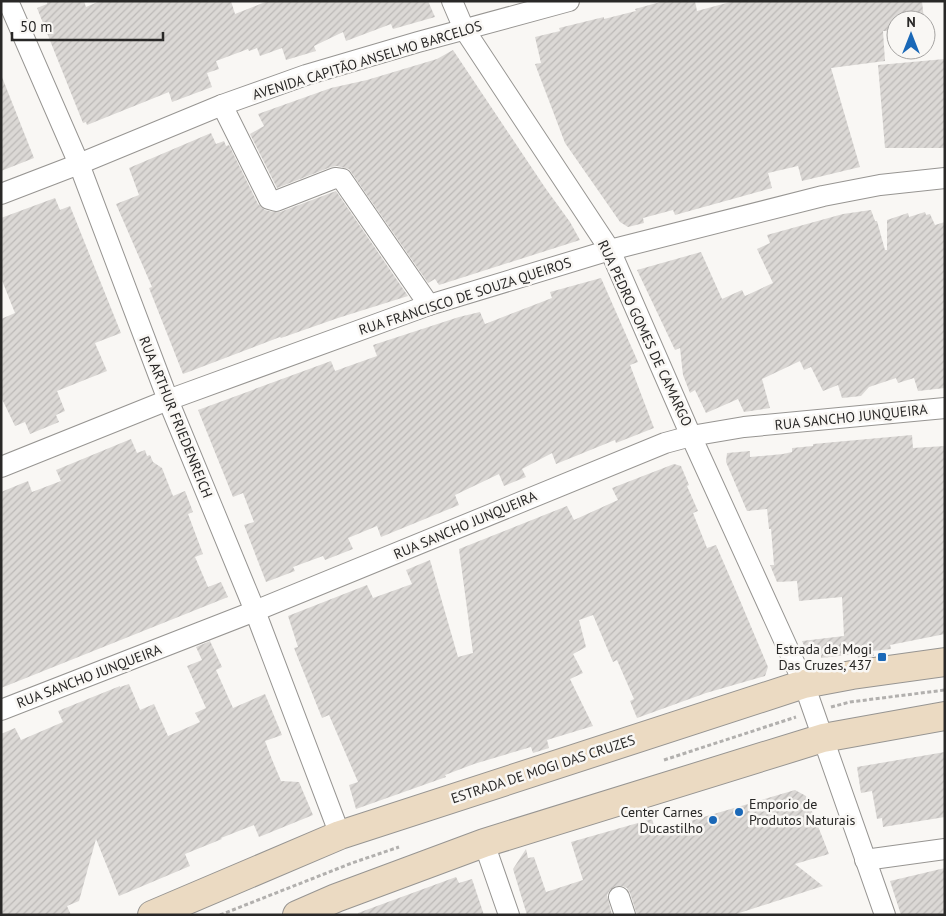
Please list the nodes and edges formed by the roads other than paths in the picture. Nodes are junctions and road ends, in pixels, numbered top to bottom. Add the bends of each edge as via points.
1 (8, 1) edge
2 (452, 1) edge
3 (569, 1) edge
4 (464, 29) junction
5 (222, 105) junction
6 (79, 164) junction
7 (945, 178) edge
8 (1, 194) edge
9 (610, 250) junction
10 (429, 305) junction
11 (168, 400) junction
12 (945, 408) edge
13 (691, 436) junction
14 (1, 466) edge
15 (255, 611) junction
16 (945, 662) edge
17 (804, 684) junction
18 (1, 710) edge
19 (945, 716) edge
20 (823, 738) junction
21 (340, 835) junction
22 (484, 843) junction
23 (945, 849) edge
24 (865, 860) junction
25 (335, 907) edge
26 (152, 915) edge
27 (297, 915) edge
28 (509, 915) edge
29 (885, 915) edge

1 - 6 street, RUA ARTHUR FRIEDENREICH
2 - 4 street, RUA PEDRO GOMES DE CAMARGO
3 - 4 street, AVENIDA CAPITÃO ANSELMO BARCELOS
4 - 5 street, AVENIDA CAPITÃO ANSELMO BARCELOS via 306,75
4 - 9 street, RUA PEDRO GOMES DE CAMARGO
5 - 6 street, AVENIDA CAPITÃO ANSELMO BARCELOS
5 - 10 street via 269,199 276,201 336,178 342,179
6 - 8 street, AVENIDA CAPITÃO ANSELMO BARCELOS
6 - 11 street, RUA ARTHUR FRIEDENREICH
7 - 9 street, RUA FRANCISCO DE SOUZA QUEIROS via 880,185 823,196
9 - 10 street, RUA FRANCISCO DE SOUZA QUEIROS
9 - 13 street, RUA PEDRO GOMES DE CAMARGO
10 - 11 street, RUA FRANCISCO DE SOUZA QUEIROS
11 - 14 street, RUA FRANCISCO DE SOUZA QUEIROS
11 - 15 street, RUA ARTHUR FRIEDENREICH
12 - 13 street, RUA SANCHO JUNQUEIRA via 744,427
13 - 15 street, RUA SANCHO JUNQUEIRA via 620,460
13 - 17 street, RUA PEDRO GOMES DE CAMARGO
15 - 18 street, RUA SANCHO JUNQUEIRA
15 - 21 street, RUA ARTHUR FRIEDENREICH
16 - 17 main road, ESTRADA DE MOGI DAS CRUZES
17 - 20 street, RUA PEDRO GOMES DE CAMARGO
17 - 21 main road, ESTRADA DE MOGI DAS CRUZES
19 - 20 main road
20 - 22 main road
20 - 24 street, RUA PEDRO GOMES DE CAMARGO
21 - 26 main road, ESTRADA DE MOGI DAS CRUZES
22 - 25 main road
22 - 28 street
23 - 24 street
24 - 29 street, RUA PEDRO GOMES DE CAMARGO
25 - 27 main road

